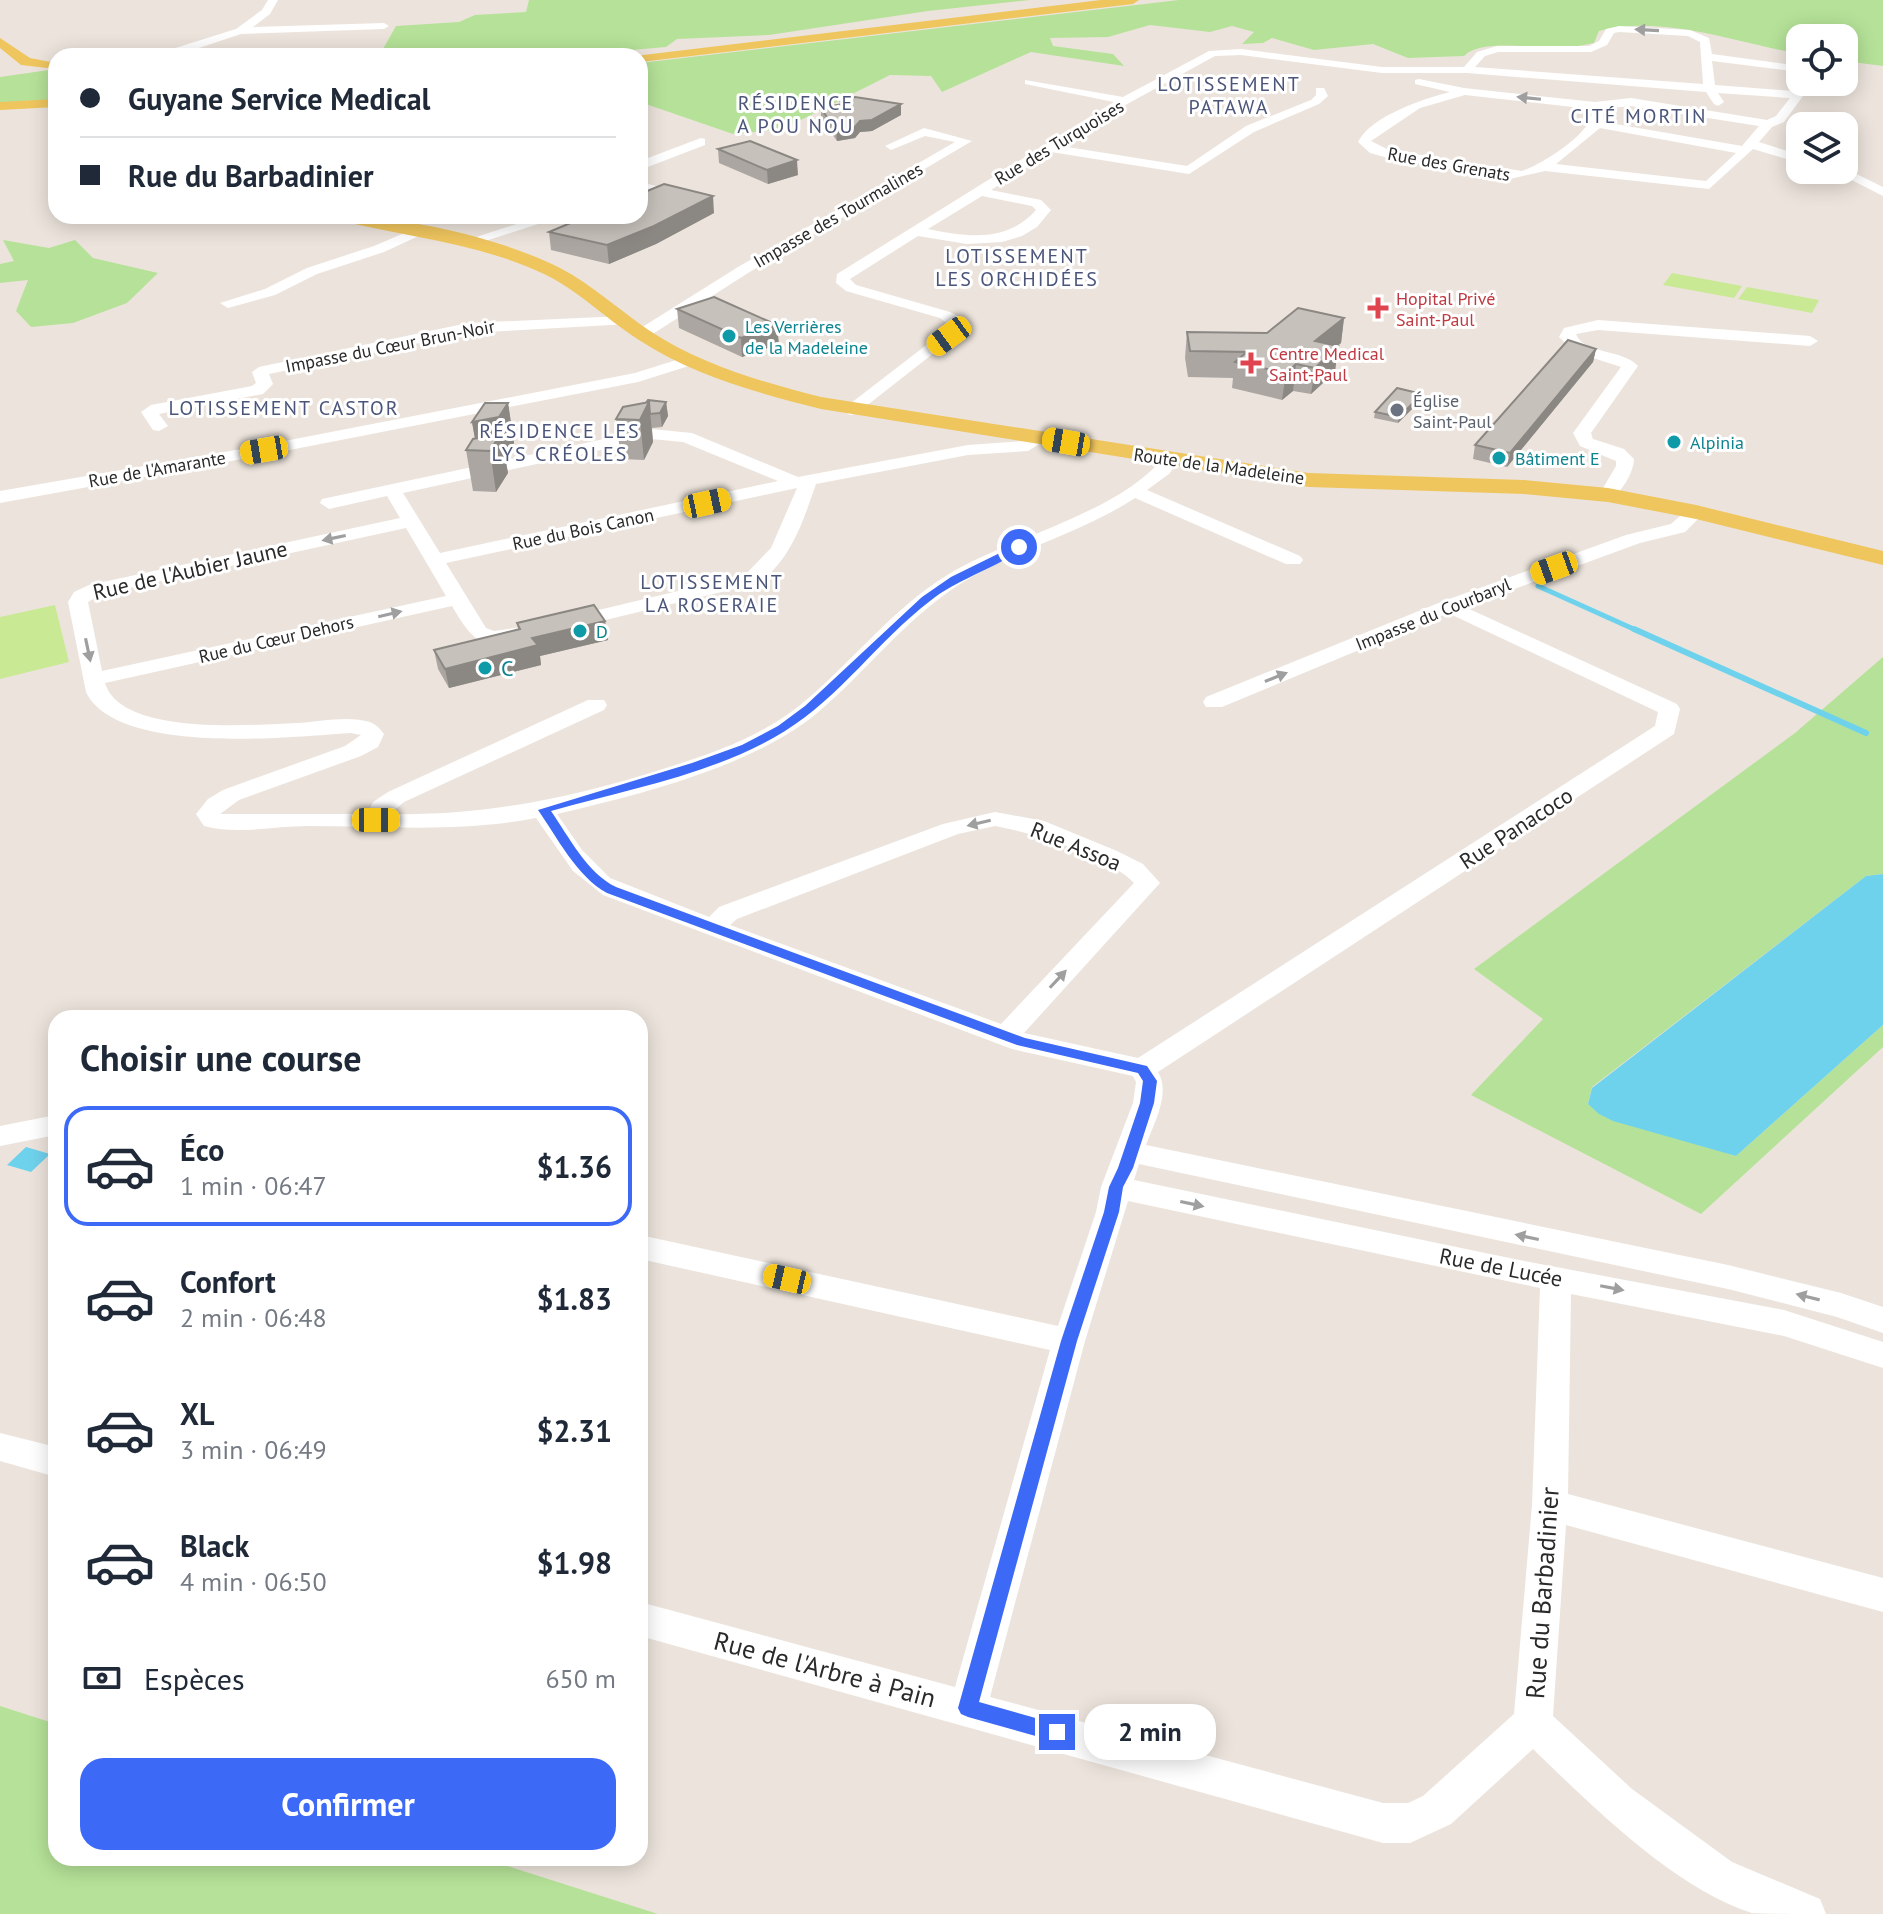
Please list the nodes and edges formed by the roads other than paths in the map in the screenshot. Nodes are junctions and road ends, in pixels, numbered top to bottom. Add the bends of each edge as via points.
1 (273, 0) edge
2 (1100, 0) edge
3 (1133, 0) edge
4 (384, 26) dead end
5 (240, 31) junction
6 (0, 42) edge
7 (183, 48) edge
8 (648, 54) edge
9 (648, 54) edge
10 (1708, 57) junction
11 (7, 65) edge
12 (48, 65) edge
13 (48, 66) edge
14 (1786, 67) edge
15 (1382, 70) junction
16 (1467, 70) junction
17 (1029, 82) dead end
18 (1711, 89) junction
19 (1320, 90) dead end
20 (1464, 91) junction
21 (1786, 94) edge
22 (1796, 96) edge
23 (1125, 101) junction
24 (48, 104) edge
25 (0, 106) edge
26 (23, 106) junction
27 (1595, 106) junction
28 (48, 112) edge
29 (1708, 114) junction
30 (1597, 124) junction
31 (1768, 124) junction
32 (701, 142) dead end
33 (891, 146) dead end
34 (1049, 148) junction
35 (1744, 151) junction
36 (1786, 157) edge
37 (1786, 157) edge
38 (648, 163) edge
39 (1545, 167) junction
40 (1858, 180) edge
41 (648, 188) edge
42 (978, 191) junction
43 (663, 192) edge
44 (1883, 192) edge
45 (364, 224) edge
46 (529, 224) edge
47 (916, 231) junction
48 (410, 234) junction
49 (465, 243) junction
50 (580, 289) junction
51 (228, 303) dead end
52 (624, 321) junction
53 (642, 334) junction
54 (1810, 341) dead end
55 (689, 361) junction
56 (850, 410) junction
57 (159, 426) dead end
58 (979, 429) junction
59 (1040, 438) junction
60 (968, 450) junction
61 (1171, 460) junction
62 (803, 482) junction
63 (392, 489) junction
64 (1133, 491) junction
65 (1608, 495) junction
66 (0, 497) edge
67 (329, 503) dead end
68 (1696, 512) junction
69 (410, 522) junction
70 (1883, 558) edge
71 (434, 560) junction
72 (1293, 560) dead end
73 (458, 599) junction
74 (1448, 606) junction
75 (95, 679) junction
76 (1214, 702) dead end
77 (596, 705) dead end
78 (543, 810) junction
79 (376, 820) junction
80 (714, 926) junction
81 (1005, 1036) junction
82 (1142, 1069) junction
83 (48, 1127) edge
84 (0, 1136) edge
85 (1131, 1152) junction
86 (1116, 1187) junction
87 (648, 1249) edge
88 (1556, 1278) junction
89 (1883, 1320) edge
90 (1069, 1341) junction
91 (1883, 1355) edge
92 (0, 1447) edge
93 (48, 1460) edge
94 (1550, 1505) junction
95 (1883, 1595) edge
96 (648, 1621) edge
97 (968, 1708) junction
98 (1533, 1723) junction
99 (1805, 1914) edge

1 - 5 street via 266,14
2 - 8 main road
3 - 9 main road
4 - 5 street
5 - 7 street
6 - 12 main road via 26,62
10 - 14 street
10 -> 16 street via 1699,34 1619,29 1591,49 1488,51
10 - 18 street
11 - 13 main road
15 - 16 street, Rue des Turquoises
15 - 20 street
15 - 23 street, Rue des Turquoises via 1217,52
16 - 18 street, Rue des Turquoises
17 - 23 street
18 - 21 street, Rue des Turquoises
18 - 29 street via 1718,103
19 - 34 street via 1322,96 1315,102 1250,129 1191,169
27 -> 20 street
20 - 39 street, Rue des Grenats via 1416,105 1364,142 1381,152 1510,175 1530,175
22 - 31 street via 1780,119
23 - 34 street, Rue des Turquoises
24 - 26 main road
25 - 26 main road
26 - 28 main road
27 - 29 street via 1625,102
27 - 30 street
29 - 31 street
30 - 35 street
30 - 39 street
31 - 35 street
32 - 38 street
33 - 53 street, Impasse des Tourmalines via 924,132 966,141
34 - 42 street, Rue des Turquoises
35 - 36 street
35 - 37 street
35 - 39 street via 1709,185
40 - 44 street
41 - 43 street
42 - 47 street, Rue des Turquoises
42 - 47 street via 1036,203 1044,210 1002,239 978,241
45 - 48 main road, Route de la Madeleine
46 - 49 street
47 - 56 street, Rue des Turquoises via 848,272 843,283 945,315 959,327
48 - 49 main road, Route de la Madeleine
48 - 50 main road, Route de la Madeleine via 506,260
48 - 51 street via 270,292
49 - 50 main road, Route de la Madeleine via 531,262
50 - 52 main road, Route de la Madeleine
52 - 53 main road, Route de la Madeleine
52 - 57 street, Impasse du Cœur Brun-Noir via 468,328 265,370 260,372 264,387 257,390 151,410
53 - 55 main road, Route de la Madeleine
54 - 65 street via 1598,325 1570,331 1567,337 1577,348 1630,366 1582,433 1589,443 1625,459
55 - 56 main road, Route de la Madeleine via 752,385
55 - 66 street, Rue de l'Amarante via 638,377
56 - 58 main road, Route de la Madeleine
58 - 59 main road, Route de la Madeleine
58 - 60 street
59 - 60 street, Rue du Bois Canon via 1028,446
59 - 61 main road, Route de la Madeleine
60 - 62 street, Rue du Bois Canon
61 - 64 street, Rue de l'Aubier Jaune
61 - 65 main road, Route de la Madeleine via 1309,480
62 - 63 street via 686,437 663,434
62 - 71 street, Rue du Bois Canon
62 - 73 street via 781,549 752,579 500,638 478,632
63 - 67 street
63 - 69 street
64 - 72 street
64 - 78 street, Rue de l'Aubier Jaune via 935,592 782,728 696,766
65 - 68 main road, Route de la Madeleine
68 - 70 main road, Route de la Madeleine
68 - 74 street, Impasse du Courbaryl via 1678,528 1633,539
69 - 71 street
69 -> 75 street, Rue de l'Aubier Jaune via 81,596
71 - 73 street
75 -> 73 street, Rue du Cœur Dehors
76 -> 74 street, Impasse du Courbaryl
74 - 82 street, Rue Panacoco via 1669,709 1666,729
75 - 79 street, Rue de l'Aubier Jaune via 99,697 115,712 146,725 261,732 366,728 373,734 370,742 231,795 208,814 212,821 230,825
77 - 79 street via 396,797 381,807
78 - 79 street, Rue de l'Aubier Jaune via 468,820
78 - 80 street via 601,884
80 - 81 street
81 -> 80 street, Rue Assoa via 1148,883 1134,869 1036,826 995,819 951,829 728,913
81 - 82 street
82 - 85 street via 1150,1081
83 - 84 street
85 - 86 street
89 -> 85 street via 1728,1277
86 -> 88 street, Rue de Lucée
86 - 90 street
87 - 90 street
88 -> 91 street, Rue de Lucée via 1784,1323
88 - 94 street, Rue du Barbadinier
90 - 97 street
92 - 93 street
94 - 95 street
94 - 98 street, Rue du Barbadinier
96 - 97 street, Rue de l'Arbre à Pain
97 - 98 street, Rue du Barbadinier via 1383,1823 1410,1823 1437,1810
98 - 99 street via 1618,1803 1717,1877

